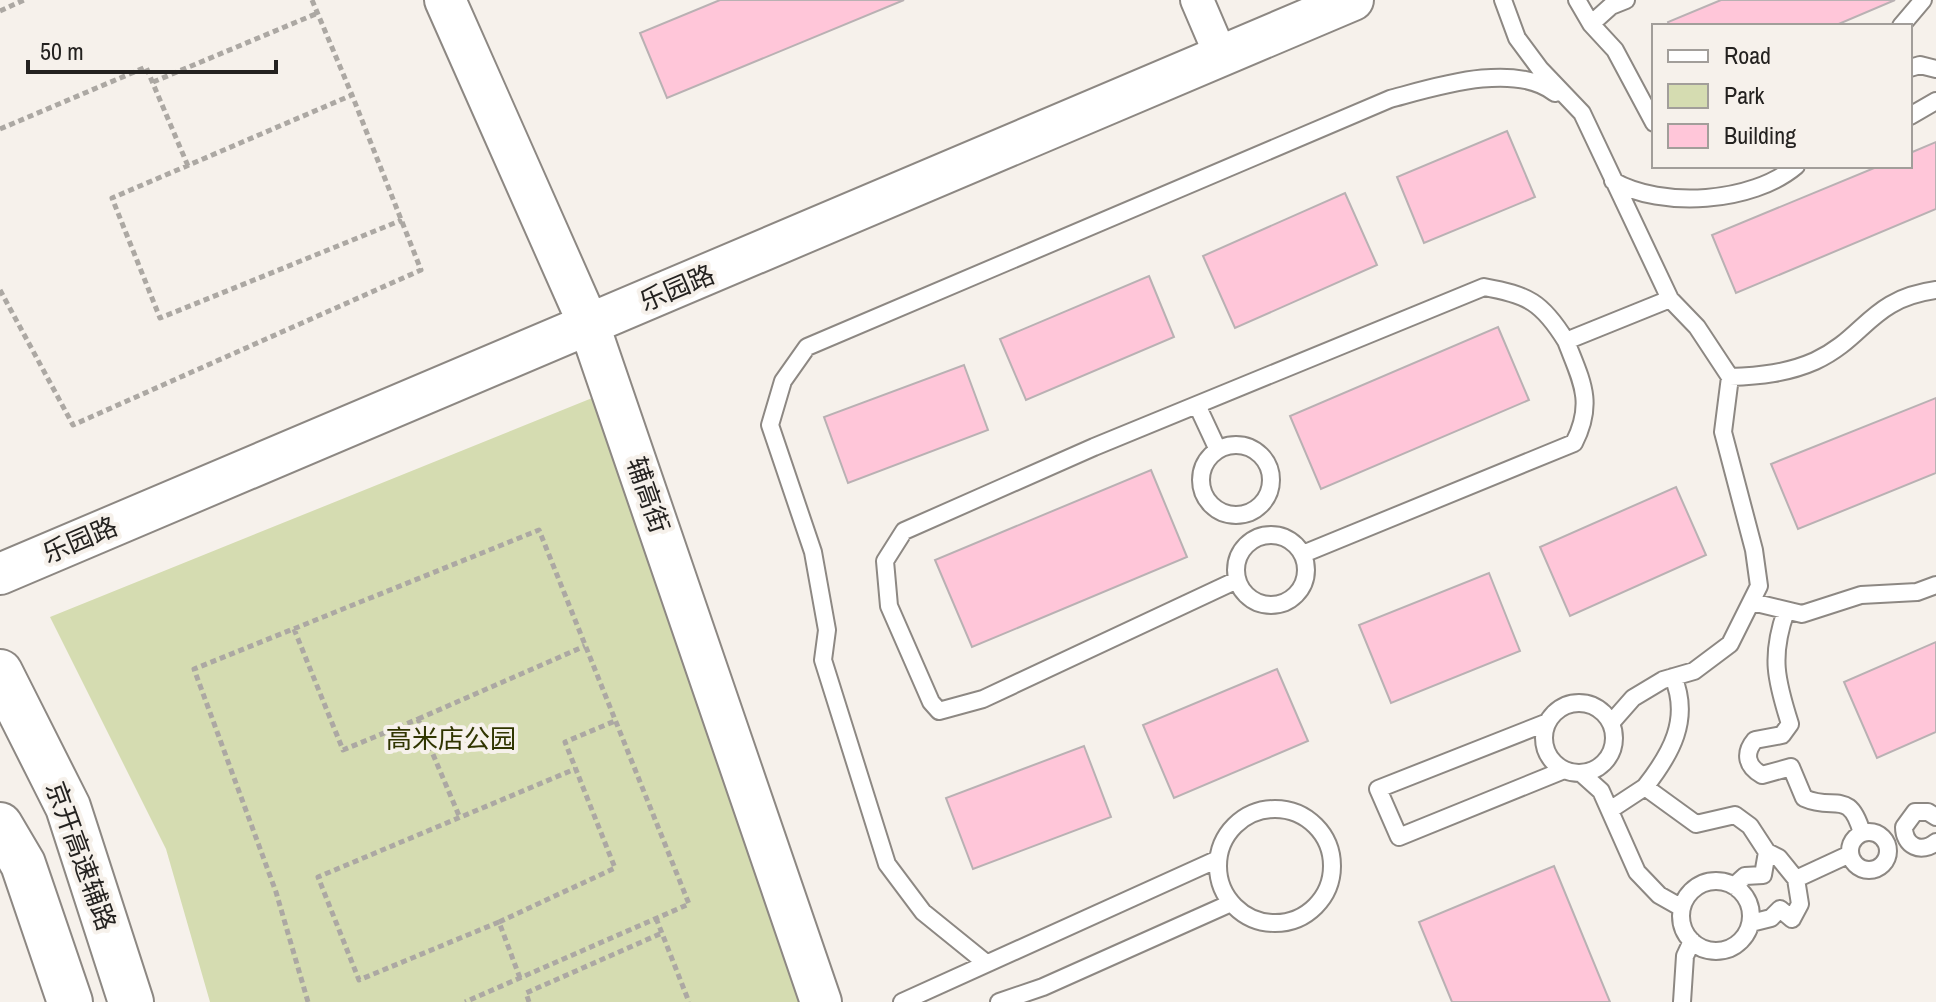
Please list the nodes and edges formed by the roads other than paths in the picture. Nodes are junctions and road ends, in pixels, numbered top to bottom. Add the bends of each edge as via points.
1 (445, 0) edge
2 (1197, 0) edge
3 (1353, 0) edge
4 (1503, 0) edge
5 (1577, 0) edge
6 (1626, 0) edge
7 (1923, 0) edge
8 (1591, 24) junction
9 (1903, 24) edge
10 (1221, 56) junction
11 (1912, 67) edge
12 (1936, 69) edge
13 (1936, 101) edge
14 (1582, 113) junction
15 (1912, 115) edge
16 (1652, 119) edge
17 (1794, 168) edge
18 (1613, 181) junction
19 (1936, 290) edge
20 (1670, 299) junction
21 (589, 325) junction
22 (1566, 341) junction
23 (1730, 377) junction
24 (1197, 405) junction
25 (1218, 450) junction
26 (1250, 513) junction
27 (1260, 537) junction
28 (1303, 554) junction
29 (0, 574) edge
30 (1237, 580) junction
31 (1936, 585) edge
32 (1752, 602) junction
33 (1786, 611) junction
34 (0, 672) edge
35 (1673, 677) junction
36 (1548, 722) junction
37 (1611, 723) junction
38 (1564, 770) junction
39 (1582, 774) junction
40 (1645, 787) junction
41 (1610, 810) junction
42 (1936, 817) edge
43 (0, 825) edge
44 (1862, 833) junction
45 (1905, 836) junction
46 (1936, 842) edge
47 (1887, 844) junction
48 (1767, 852) junction
49 (1850, 854) junction
50 (1218, 859) junction
51 (1796, 879) junction
52 (1734, 886) junction
53 (1231, 903) junction
54 (1682, 908) junction
55 (1751, 923) junction
56 (1692, 941) junction
57 (986, 963) junction
58 (70, 1002) edge
59 (131, 1002) edge
60 (821, 1002) edge
61 (902, 1002) edge
62 (999, 1002) edge
63 (1682, 1002) edge

1 - 21 street, 辅高街
2 - 10 street
3 - 10 street, 乐园路
4 - 14 lane via 1517,38
5 - 8 lane
6 - 8 lane
7 - 9 lane
8 - 16 lane via 1615,50
10 - 21 street, 乐园路
11 - 12 lane
13 - 15 lane
14 - 18 lane
14 - 57 lane via 1545,85 1514,80 1462,80 1390,99 807,347 783,381 770,425 813,552 827,630 823,660 887,864 923,912
17 - 18 lane via 1737,192 1700,199 1634,193
18 - 20 lane
19 - 23 lane via 1909,293 1883,307 1817,360 1765,376
20 - 22 lane
20 - 23 lane via 1697,327
21 - 29 street, 乐园路
21 - 60 street, 辅高街
22 - 24 lane via 1539,305 1520,293 1484,287
22 - 28 lane via 1586,394 1583,424 1574,443
23 - 32 lane via 1723,432 1754,550 1759,586
24 - 25 lane
24 - 30 lane via 904,531 885,561 889,606 939,711 983,699
25 - 26 lane via 1200,479 1207,502 1227,514
25 - 26 lane via 1241,445 1268,465 1267,497
26 - 27 lane
27 - 28 lane via 1287,538
27 - 30 lane via 1238,557
28 - 30 lane via 1302,587 1285,602 1262,604 1251,599
31 - 33 lane via 1917,592 1861,595 1802,614
32 - 33 lane
32 - 35 lane via 1730,644 1694,671
33 - 44 lane via 1775,676 1790,724 1782,735 1755,740 1748,759 1762,775 1791,767 1804,798 1851,807
34 - 59 main road, 京开高速辅路 via 68,807
35 - 37 lane via 1633,698
35 - 40 lane via 1682,709 1676,737
36 - 37 lane via 1573,704 1595,707
36 - 38 lane via 1545,749
36 - 38 lane via 1378,789 1399,837
37 - 39 lane via 1610,756
38 - 39 lane
39 - 41 lane via 1601,791
40 - 41 lane
40 - 48 lane via 1696,824 1735,815 1750,826
41 - 54 lane via 1637,872 1659,895
42 - 45 lane via 1915,812 1906,821
43 - 58 main road via 23,864
44 - 47 lane via 1875,833
44 - 49 lane via 1852,842
45 - 46 lane via 1916,847 1929,848
45 - 47 lane
47 - 49 lane via 1887,856 1875,869 1857,865
48 - 51 lane
48 - 52 lane via 1763,875 1745,876
49 - 51 lane
50 - 53 lane via 1218,877
50 - 53 lane via 1233,827 1264,809 1300,814 1328,842 1331,881 1308,914 1270,924 1250,919
50 - 57 lane
51 - 55 lane via 1800,904 1792,919 1780,909 1771,918
52 - 54 lane via 1699,886
52 - 55 lane via 1748,901
53 - 62 lane
54 - 56 lane via 1682,927
55 - 56 lane via 1747,934 1730,948 1707,950
56 - 63 lane via 1685,956
57 - 61 lane

